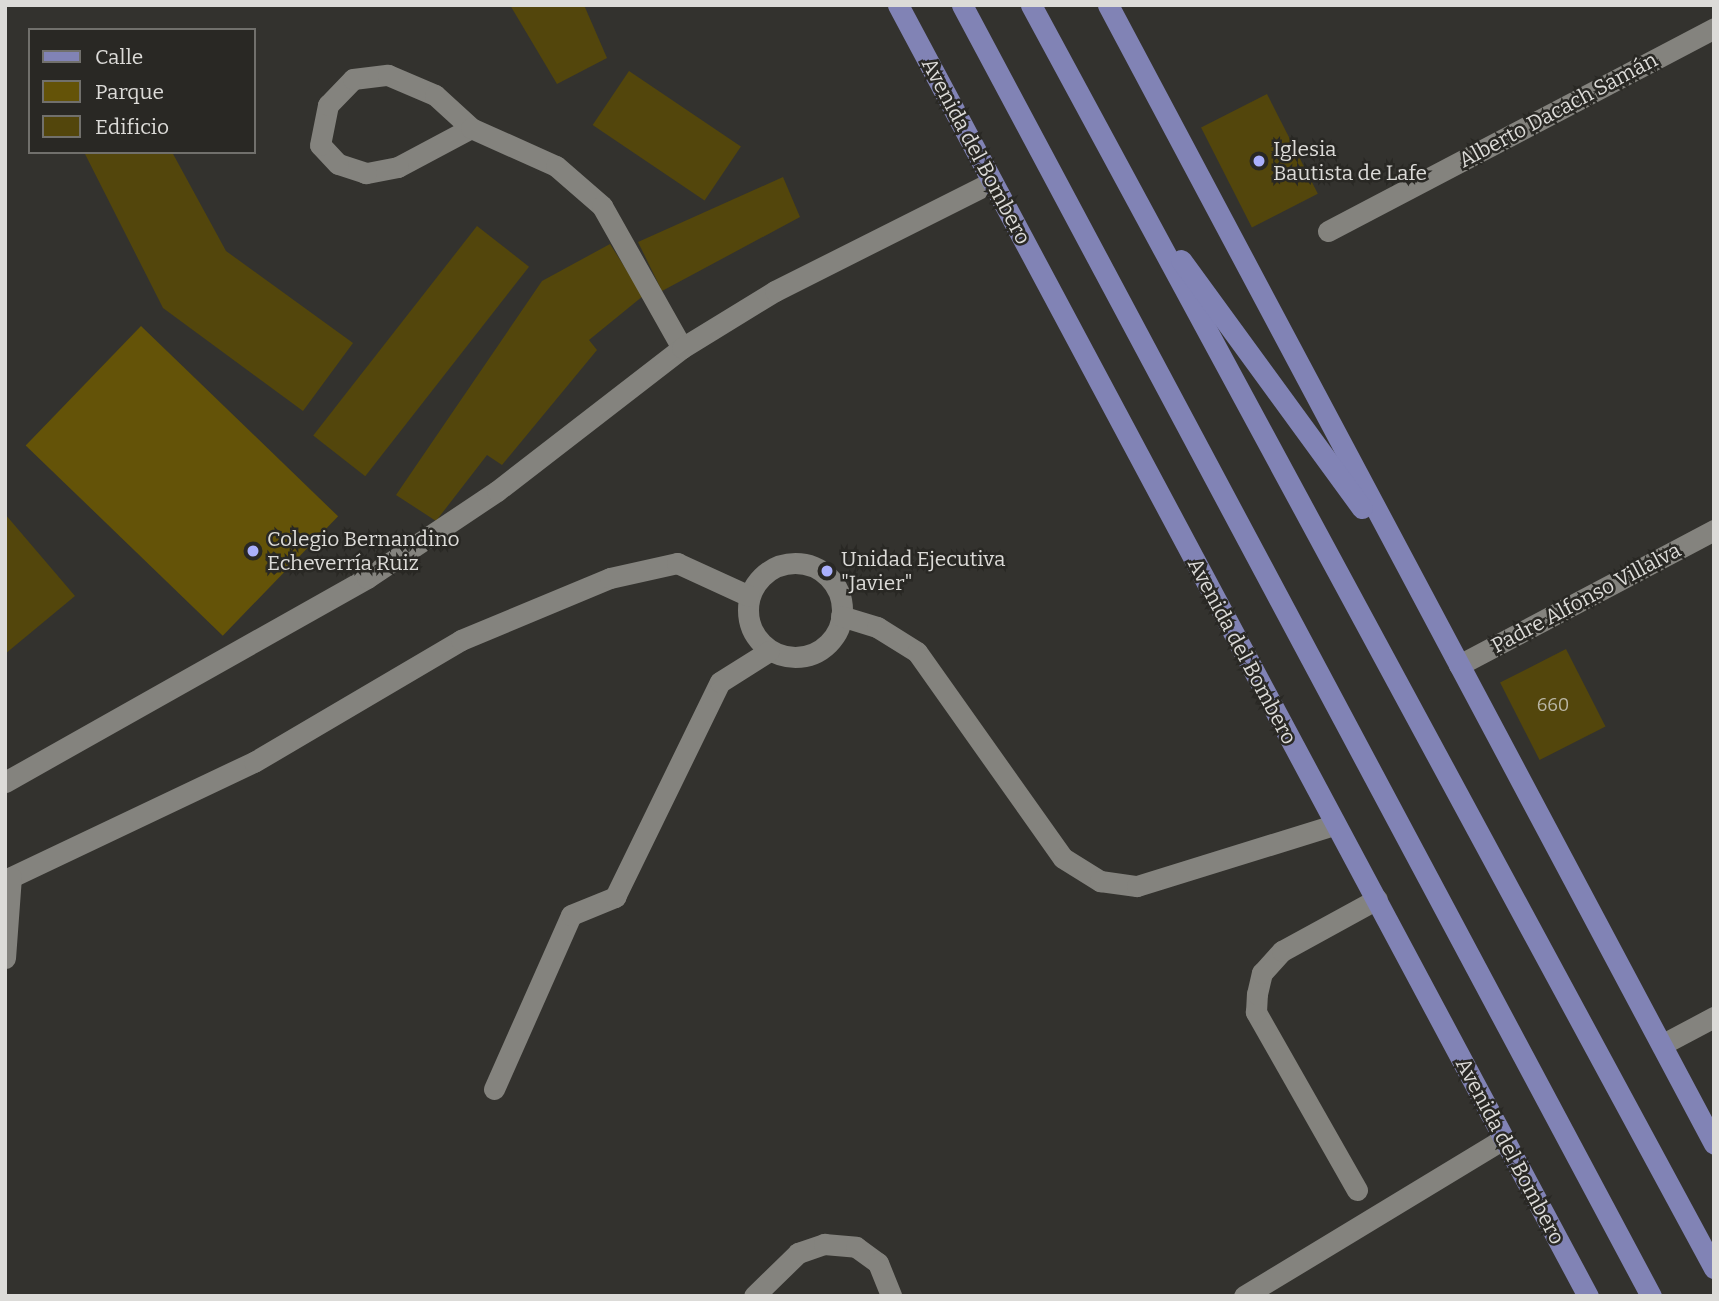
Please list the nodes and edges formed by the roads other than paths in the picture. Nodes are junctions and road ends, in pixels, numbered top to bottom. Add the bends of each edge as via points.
1 (898, 5) edge
2 (962, 5) edge
3 (1031, 5) edge
4 (1108, 5) edge
5 (1714, 28) edge
6 (471, 128) junction
7 (992, 182) junction
8 (1132, 193) junction
9 (1328, 231) dead end
10 (682, 348) junction
11 (1714, 530) edge
12 (1411, 575) junction
13 (749, 596) junction
14 (841, 616) junction
15 (769, 651) junction
16 (1459, 665) junction
17 (5, 782) edge
18 (1334, 825) junction
19 (8, 878) edge
20 (1377, 900) junction
21 (5, 958) edge
22 (1714, 1017) edge
23 (1663, 1044) junction
24 (494, 1089) dead end
25 (1503, 1139) junction
26 (1714, 1144) edge
27 (1357, 1190) dead end
28 (1714, 1268) edge
29 (754, 1296) edge
30 (891, 1296) edge
31 (1244, 1296) edge
32 (1588, 1296) edge
33 (1651, 1296) edge

1 - 7 main road, Avenida del Bombero
2 - 33 main road
3 - 8 main road
4 - 12 main road
5 - 9 street, Alberto Dacach Samán
6 - 6 street via 398,167 366,173 338,164 320,145 328,105 353,79 388,75 435,95
6 - 10 street via 556,166 602,206
7 - 10 street via 775,291
7 - 18 main road, Avenida del Bombero
8 - 12 main road
8 - 28 main road
10 - 17 street via 497,491 367,578
11 - 16 street, Padre Alfonso Villalva
12 - 16 main road
13 - 14 street via 777,566 797,562 828,576
13 - 15 street via 747,617
13 - 19 street via 677,563 610,578 461,640 254,762
14 - 15 street via 832,640 819,651 785,657
14 - 18 street via 877,627 917,652 1063,858 1100,881 1137,886
15 - 24 street via 720,682 615,897 571,915
16 - 23 main road
18 - 20 main road, Avenida del Bombero
19 - 21 street
20 - 25 main road, Avenida del Bombero
20 - 27 street via 1282,951 1262,973 1257,993 1256,1012
22 - 23 street
23 - 26 main road
25 - 31 street
25 - 32 main road, Avenida del Bombero
29 - 30 street via 798,1253 824,1244 856,1247 878,1263

